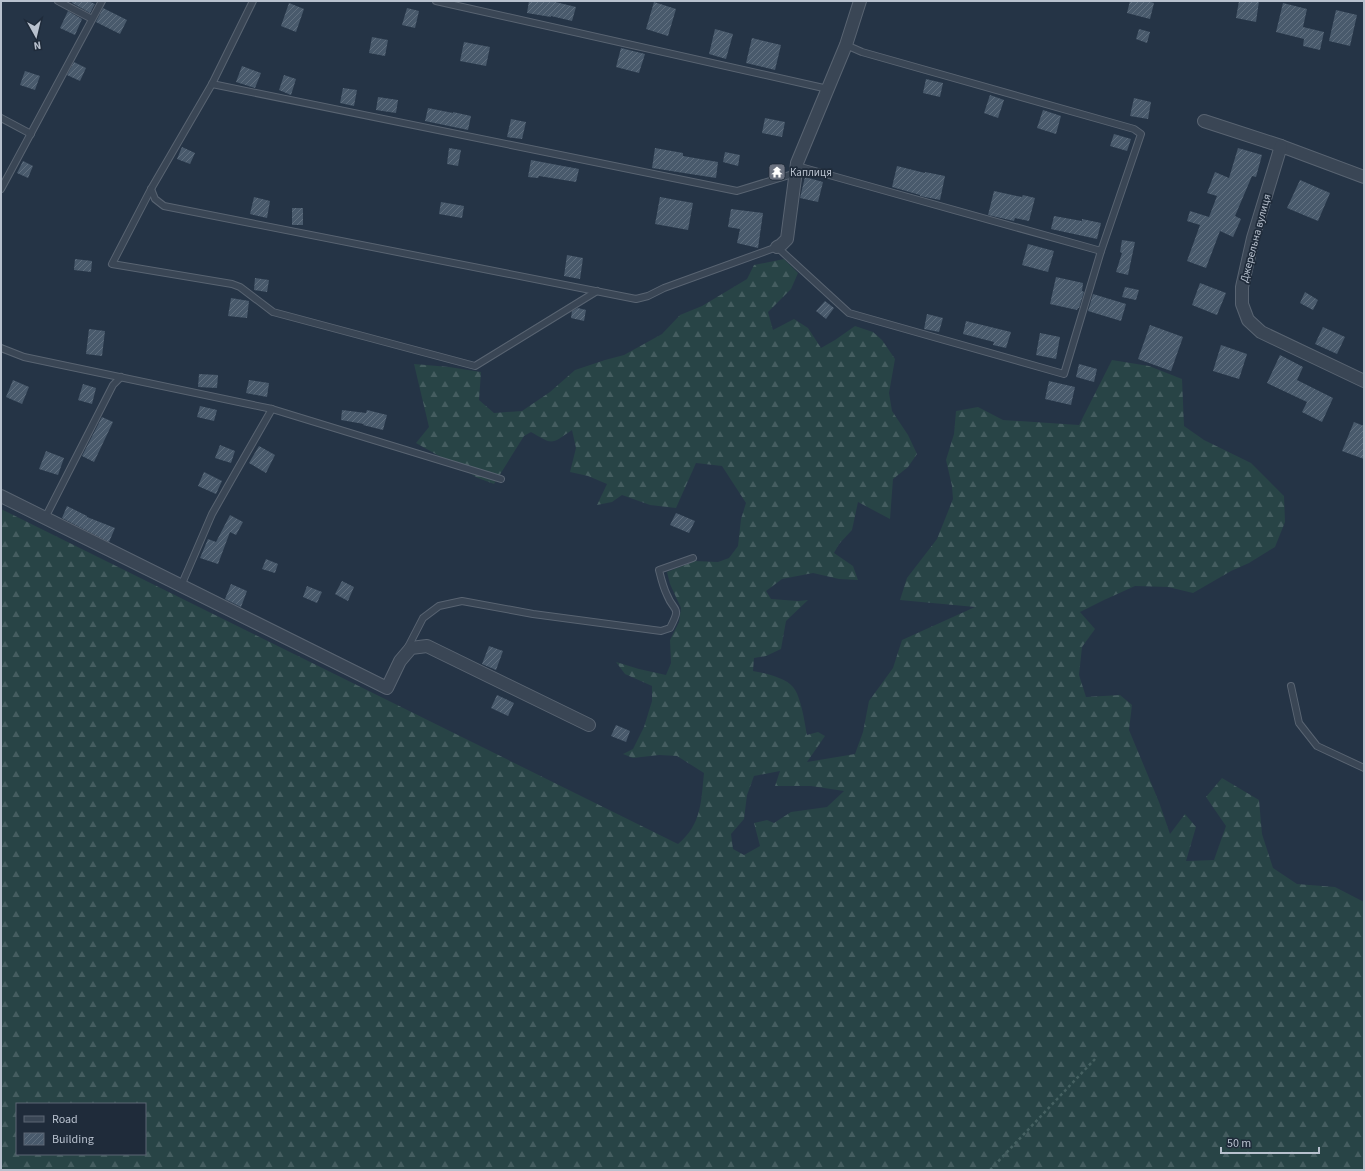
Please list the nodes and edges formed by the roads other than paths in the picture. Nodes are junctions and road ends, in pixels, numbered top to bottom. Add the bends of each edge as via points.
1 (58, 1) edge
2 (102, 1) edge
3 (253, 1) edge
4 (436, 1) edge
5 (860, 1) edge
6 (92, 19) junction
7 (846, 45) junction
8 (212, 84) junction
9 (828, 89) junction
10 (1, 118) edge
11 (1204, 121) dead end
12 (31, 134) junction
13 (1281, 146) junction
14 (796, 170) junction
15 (1364, 177) edge
16 (1, 189) edge
17 (151, 189) junction
18 (777, 247) junction
19 (1101, 252) junction
20 (597, 291) junction
21 (1, 348) edge
22 (121, 378) junction
23 (1364, 381) edge
24 (272, 409) junction
25 (501, 479) dead end
26 (1, 496) edge
27 (45, 518) junction
28 (693, 558) dead end
29 (181, 586) junction
30 (400, 661) junction
31 (1291, 686) dead end
32 (589, 725) dead end
33 (1364, 768) edge

1 - 6 lane
2 - 6 lane
3 - 8 lane
4 - 9 lane
5 - 7 street
6 - 12 lane
7 - 9 street
7 - 19 lane via 862,52 1134,129 1140,134
8 - 14 lane via 737,191
8 - 17 lane
9 - 14 street
10 - 12 lane
11 - 13 street
12 - 16 lane
13 - 15 street
13 - 23 street, Джерельна вулиця via 1254,238 1242,287 1242,304 1248,320 1261,332
14 - 18 street via 787,239
14 - 19 lane
17 - 20 lane via 155,199 164,206
17 - 20 lane via 112,264 232,284 240,287 273,312 475,366
18 - 19 lane via 849,313 1064,374
18 - 20 lane via 636,299
21 - 22 lane via 24,357
22 - 24 lane
22 - 27 lane via 113,384
24 - 25 lane
24 - 29 lane via 212,514
26 - 27 street
27 - 29 street
28 - 30 lane via 659,570 667,596 676,609 676,617 670,628 661,631 533,614 462,601 439,606 423,618
29 - 30 street via 387,688
30 - 32 street via 411,648 427,646
31 - 33 lane via 1298,723 1317,746

